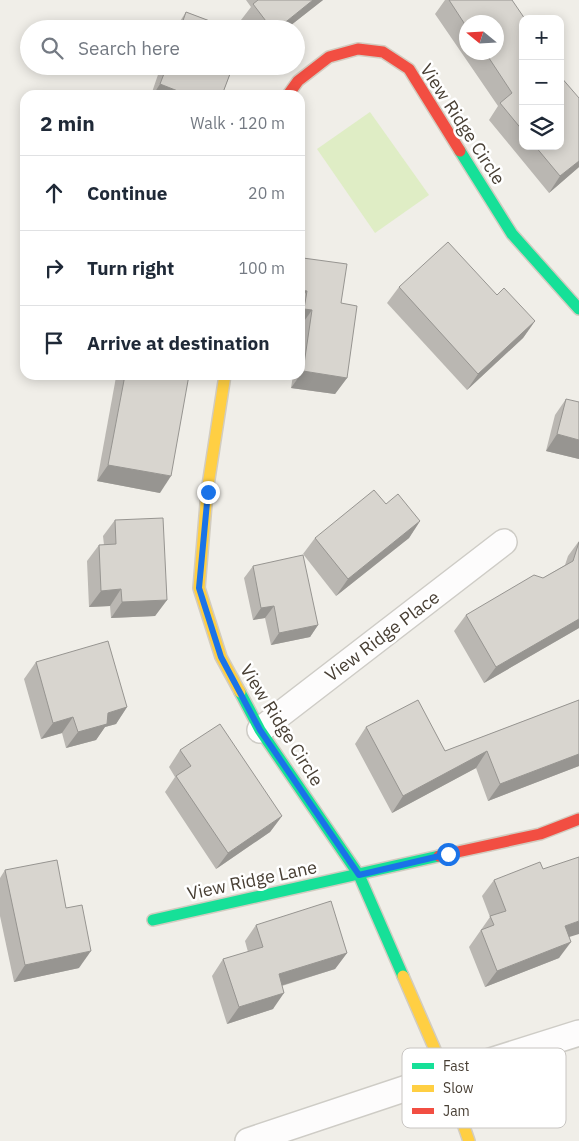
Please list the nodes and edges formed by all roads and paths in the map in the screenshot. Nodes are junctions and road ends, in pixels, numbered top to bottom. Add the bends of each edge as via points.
1 (292, 90) edge
2 (579, 309) edge
3 (225, 380) edge
4 (504, 542) dead end
5 (260, 730) junction
6 (579, 819) edge
7 (359, 875) junction
8 (153, 920) dead end
9 (579, 1033) edge
10 (434, 1048) edge
11 (532, 1048) edge
12 (402, 1090) edge
13 (464, 1128) edge
14 (248, 1141) edge
15 (469, 1141) edge

1 - 2 street, View Ridge Circle via 298,81 330,57 358,49 383,52 409,70 512,234
3 - 5 street, View Ridge Circle via 208,492 199,588 221,657
4 - 5 street, View Ridge Place
5 - 7 street, View Ridge Circle
6 - 7 street via 540,834
7 - 8 street, View Ridge Lane
7 - 10 street, View Ridge Circle
9 - 11 street
12 - 14 street
13 - 15 street, View Ridge Circle

